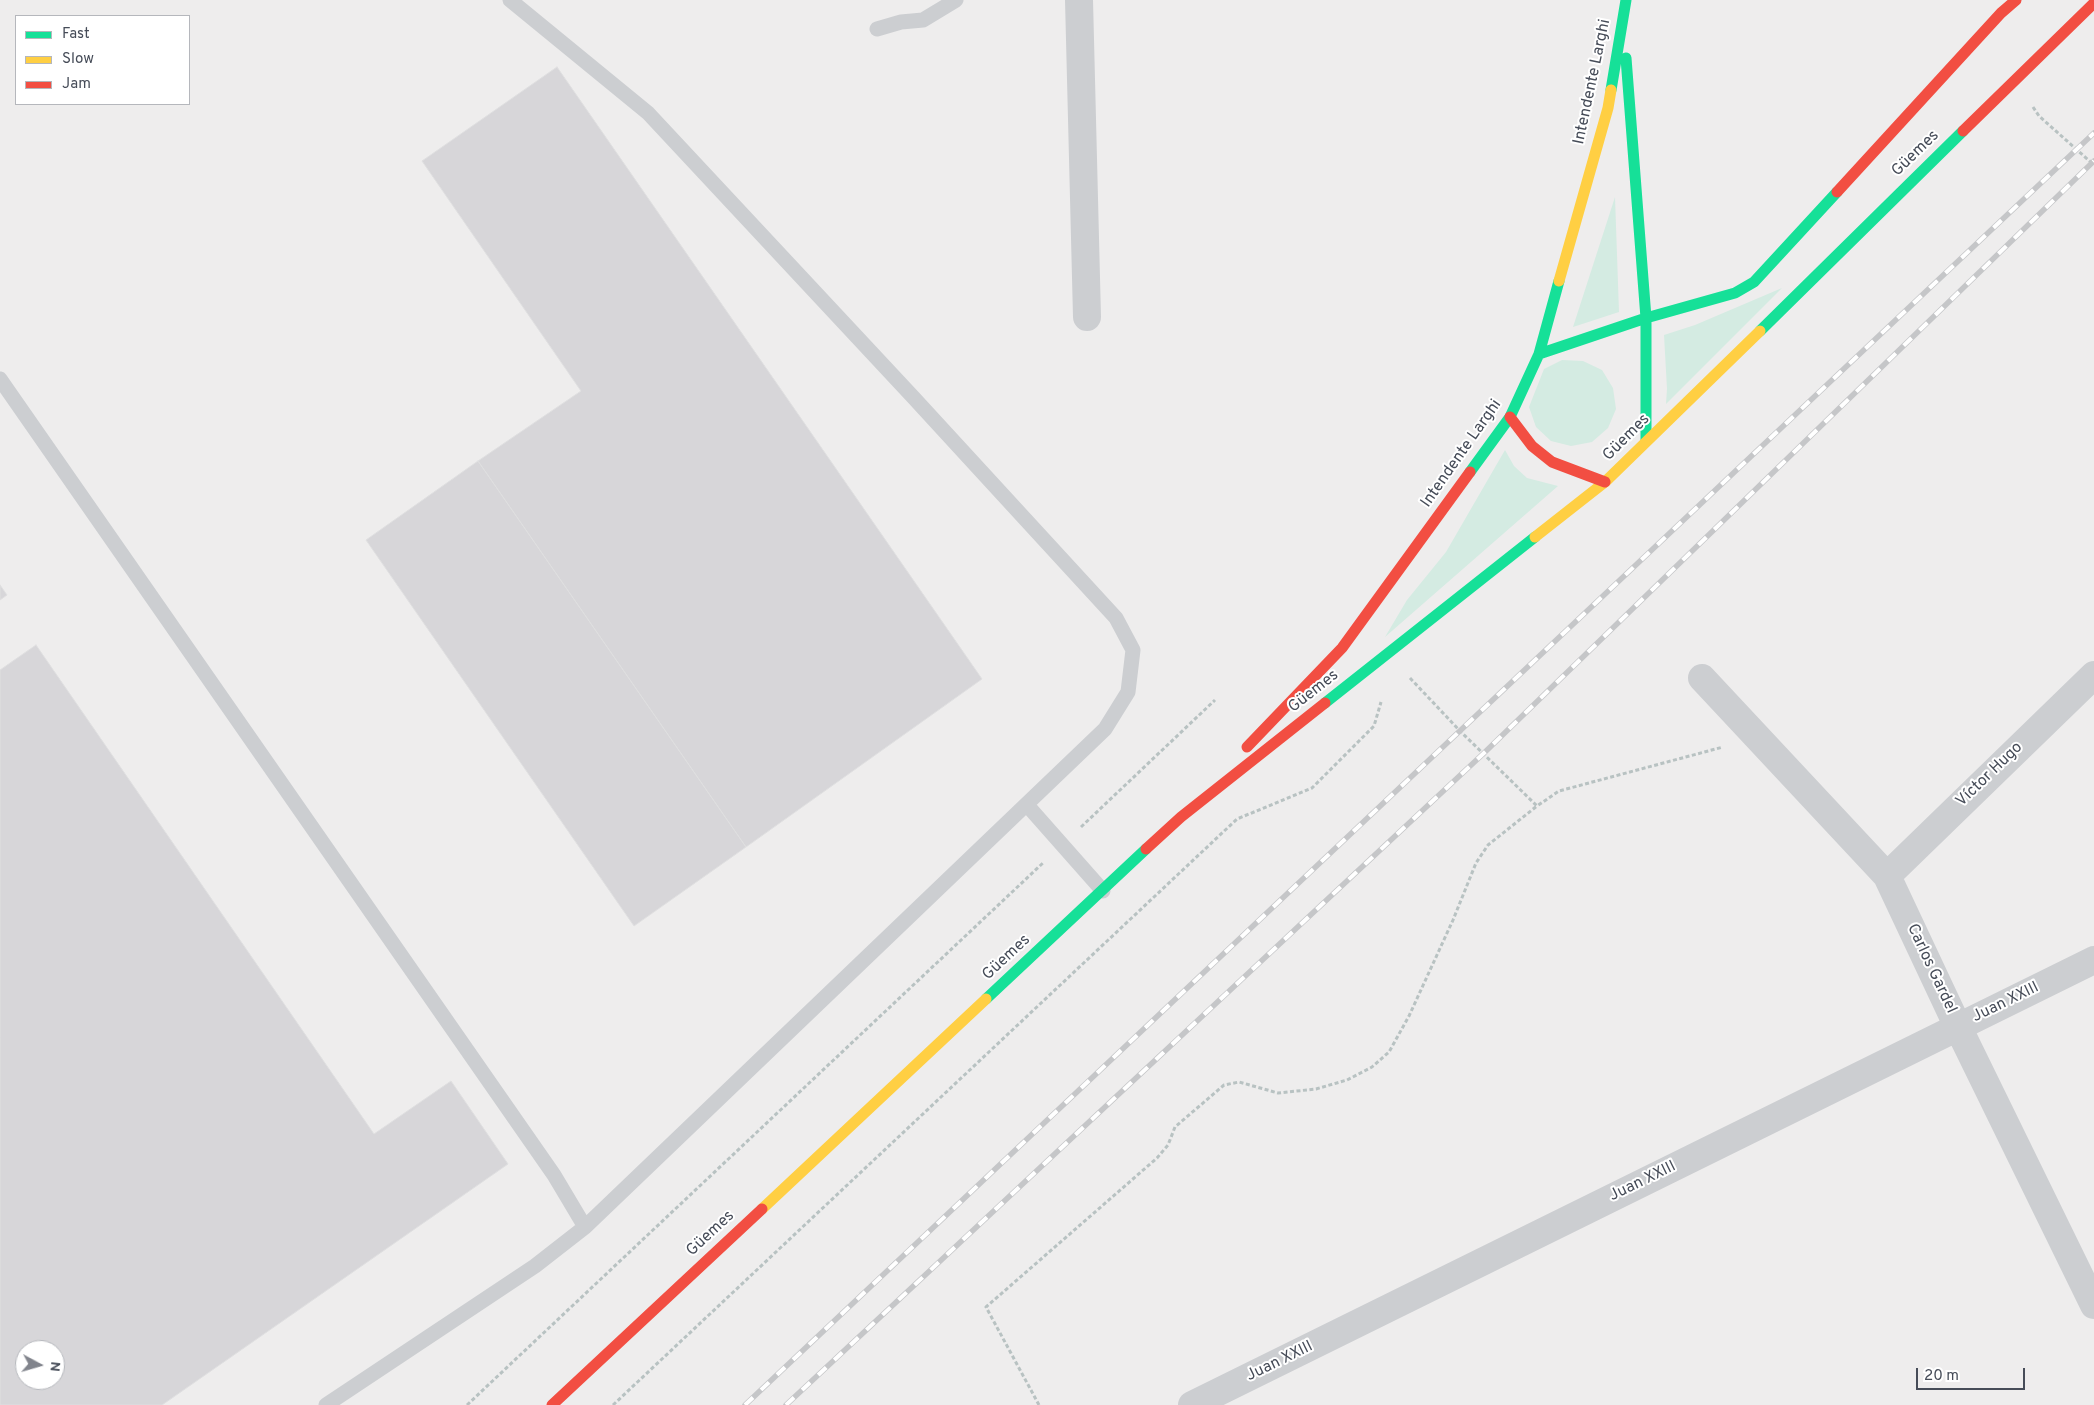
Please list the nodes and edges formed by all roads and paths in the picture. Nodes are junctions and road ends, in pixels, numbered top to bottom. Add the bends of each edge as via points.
1 (510, 0) edge
2 (956, 0) edge
3 (1079, 0) edge
4 (1626, 0) edge
5 (2016, 0) edge
6 (2094, 3) edge
7 (1623, 25) junction
8 (877, 29) dead end
9 (2031, 104) dead end
10 (2094, 165) edge
11 (1087, 317) dead end
12 (1646, 318) junction
13 (1540, 354) junction
14 (0, 379) edge
15 (1510, 417) junction
16 (1646, 441) junction
17 (1605, 482) junction
18 (1407, 675) dead end
19 (2094, 675) edge
20 (1702, 678) dead end
21 (1215, 700) dead end
22 (1757, 738) junction
23 (1026, 805) junction
24 (1537, 806) junction
25 (1181, 817) junction
26 (1063, 845) junction
27 (1887, 876) junction
28 (1102, 891) junction
29 (2094, 960) edge
30 (1958, 1027) junction
31 (585, 1227) junction
32 (2094, 1305) edge
33 (1201, 1403) edge
34 (326, 1405) edge
35 (467, 1405) edge
36 (552, 1405) edge
37 (1040, 1405) edge

1 - 23 lane via 648,113 1116,618 1133,650 1128,692 1105,729
2 - 8 lane via 923,20
3 - 11 street
4 - 7 main road, Intendente Larghi
5 - 12 main road, Güemes via 1994,20 1754,282 1719,299
6 - 16 main road, Güemes
7 - 12 main road
7 - 13 main road, Intendente Larghi via 1608,108
9 - 10 path via 2039,116
12 - 13 main road, Güemes
12 - 16 main road
13 - 15 main road, Intendente Larghi
14 - 31 lane via 554,1175
15 - 17 main road via 1532,446 1552,462
15 - 25 main road, Intendente Larghi via 1342,648
16 - 17 main road, Güemes
17 - 25 main road, Güemes
18 - 24 path
19 - 27 street, Víctor Hugo
20 - 22 street, Carlos Gardel
21 - 26 path
22 - 24 path via 1559,790
22 - 27 street, Carlos Gardel
23 - 26 lane
23 - 31 lane
24 - 37 path via 1488,845 1476,863 1421,990 1389,1052 1372,1067 1347,1080 1316,1089 1278,1093 1238,1082 1224,1085 1175,1127 1168,1145 1157,1158 986,1307
25 - 28 main road, Güemes
26 - 28 lane
26 - 35 path
27 - 30 street, Carlos Gardel
28 - 36 main road, Güemes
29 - 30 street, Juan XXIII
30 - 32 street, Carlos Gardel
30 - 33 street, Juan XXIII
31 - 34 lane via 535,1266

